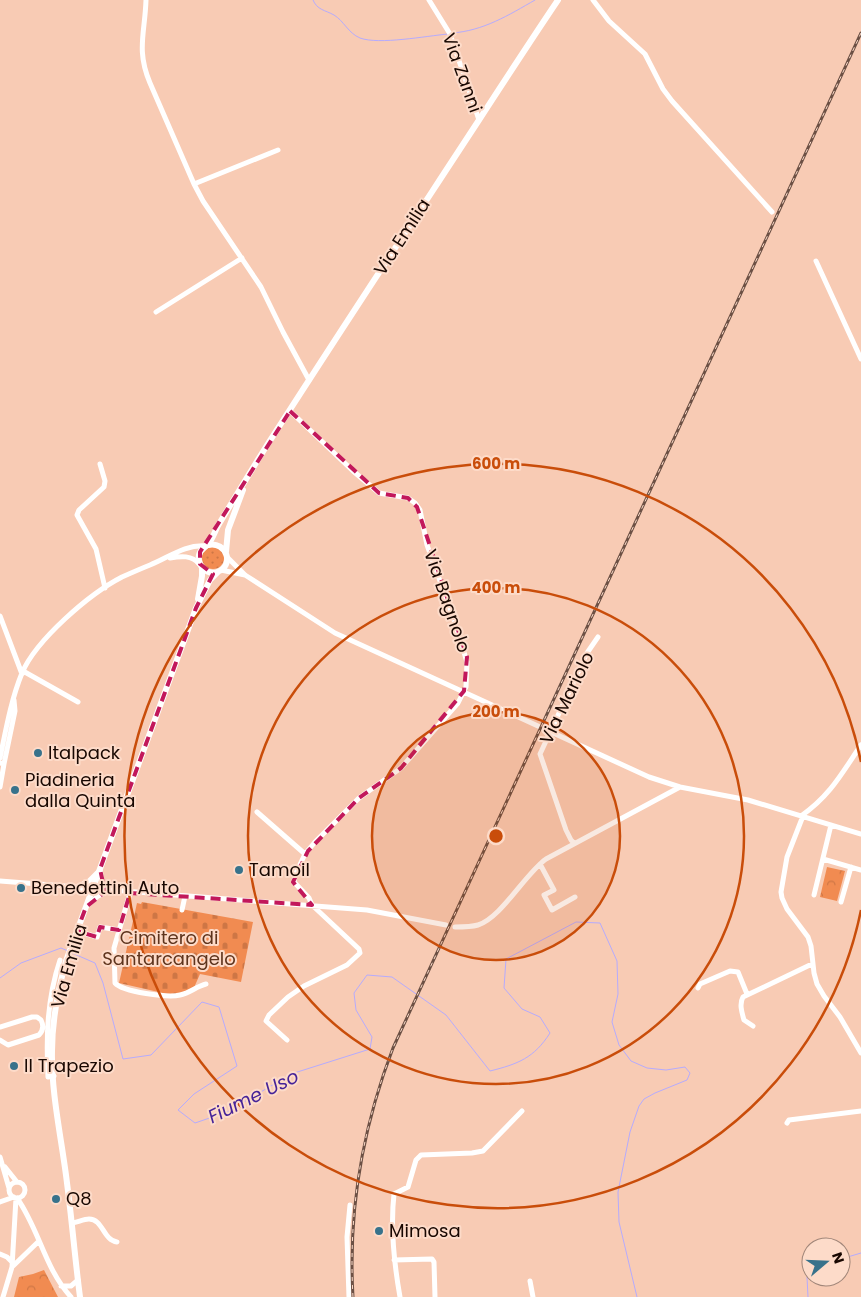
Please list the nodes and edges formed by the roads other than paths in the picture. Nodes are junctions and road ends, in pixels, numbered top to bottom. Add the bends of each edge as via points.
1 (146, 0) edge
2 (429, 0) edge
3 (558, 0) edge
4 (593, 0) edge
5 (479, 120) junction
6 (278, 150) dead end
7 (194, 184) junction
8 (772, 212) dead end
9 (242, 258) junction
10 (816, 261) dead end
11 (156, 312) dead end
12 (861, 359) edge
13 (309, 380) junction
14 (290, 410) junction
15 (100, 464) dead end
16 (249, 475) junction
17 (207, 545) junction
18 (227, 555) junction
19 (165, 559) junction
20 (201, 566) junction
21 (220, 571) junction
22 (245, 575) junction
23 (104, 588) junction
24 (196, 608) junction
25 (0, 616) edge
26 (598, 637) dead end
27 (22, 673) junction
28 (13, 696) junction
29 (78, 702) dead end
30 (861, 745) edge
31 (0, 758) edge
32 (2, 763) edge
33 (0, 787) edge
34 (680, 787) junction
35 (257, 812) dead end
36 (802, 816) junction
37 (831, 825) junction
38 (861, 834) edge
39 (574, 843) junction
40 (305, 854) junction
41 (823, 859) junction
42 (540, 864) junction
43 (851, 867) junction
44 (100, 869) junction
45 (861, 870) edge
46 (0, 881) edge
47 (79, 888) junction
48 (93, 889) junction
49 (109, 890) junction
50 (814, 894) dead end
51 (130, 895) junction
52 (185, 896) junction
53 (575, 897) dead end
54 (841, 902) dead end
55 (312, 906) junction
56 (86, 907) junction
57 (182, 910) dead end
58 (446, 925) dead end
59 (455, 927) dead end
60 (119, 930) junction
61 (76, 934) junction
62 (60, 960) dead end
63 (812, 964) junction
64 (206, 984) dead end
65 (698, 988) dead end
66 (747, 994) junction
67 (753, 1026) dead end
68 (0, 1027) edge
69 (0, 1040) edge
70 (287, 1040) dead end
71 (861, 1053) edge
72 (54, 1076) junction
73 (522, 1111) dead end
74 (861, 1111) edge
75 (787, 1123) dead end
76 (1, 1160) edge
77 (17, 1182) junction
78 (9, 1189) junction
79 (24, 1195) junction
80 (15, 1198) junction
81 (2, 1201) edge
82 (350, 1205) dead end
83 (28, 1215) junction
84 (72, 1223) junction
85 (39, 1242) junction
86 (117, 1242) dead end
87 (12, 1250) junction
88 (0, 1254) edge
89 (394, 1260) junction
90 (12, 1265) junction
91 (78, 1280) junction
92 (530, 1281) dead end
93 (61, 1286) junction
94 (2, 1297) edge
95 (71, 1297) edge
96 (81, 1297) edge
97 (349, 1297) edge
98 (400, 1297) edge
99 (435, 1297) edge
100 (533, 1297) edge

1 - 7 street via 141,51 144,66
2 - 5 street, Via Zanni via 450,33
3 - 5 main road, Via Emilia
4 - 8 street via 609,21 645,54 672,101
5 - 13 main road, Via Emilia
6 - 7 street
7 - 9 street via 218,226
9 - 11 street
9 - 13 street via 261,287
10 - 12 street
13 - 14 main road, Via Emilia
14 - 16 main road, Via Emilia
14 - 40 street, Via Bagnolo via 379,493 408,498 418,506 427,545 467,662 466,687 458,703 400,768 359,798
15 - 23 street via 104,487 77,515 96,549
16 - 17 main road, Via Emilia
16 - 18 main road, Via Emilia via 228,530
17 - 18 main road via 221,546
17 - 19 street via 185,548
17 - 20 main road, Via Emilia via 198,556
18 - 21 main road, Via Emilia via 227,562
18 - 22 street
19 - 20 street via 189,557
19 - 23 street
20 - 21 main road via 209,572
20 - 24 main road, Via Emilia
21 - 22 street
21 - 24 main road, Via Emilia via 210,580
22 - 34 street via 335,633 649,777
23 - 27 street via 36,649
24 - 44 main road, Via Emilia
25 - 27 street
26 - 39 street, Via Mariolo via 587,653 540,754 566,830
27 - 28 street
27 - 29 street
28 - 31 street
28 - 32 street via 15,711
30 - 36 street via 837,782
32 - 33 street
34 - 36 street via 748,800
34 - 39 street
35 - 40 street
36 - 37 street
36 - 63 street via 787,858 781,892 784,904 808,937
37 - 38 street
37 - 41 street
39 - 42 street
40 - 55 street, Via Bagnolo via 294,882
41 - 43 street
41 - 50 street
42 - 53 street via 554,890 544,895 552,910
42 - 59 street via 496,913 480,925
43 - 45 street
43 - 54 street
44 - 47 street
44 - 48 main road, Via Emilia
44 - 49 street via 102,882
46 - 47 street
47 - 48 street
47 - 56 street via 86,897
48 - 49 street via 100,886
48 - 56 main road, Via Emilia
49 - 51 street
49 - 56 street
51 - 52 street
51 - 60 street
52 - 55 street
52 - 57 street
55 - 58 street via 367,910
55 - 70 street via 359,949 359,954 288,997 266,1020
56 - 61 main road, Via Emilia
60 - 61 street via 100,927 97,937
60 - 64 street via 114,948 115,983 122,989 174,996
61 - 72 main road, Via Emilia via 55,1009 52,1032
62 - 72 street via 47,1029 48,1077
63 - 66 street
63 - 71 street via 817,984
65 - 66 street via 700,984 730,971 738,972
66 - 67 street via 741,1000 741,1008 744,1020
68 - 69 street via 33,1017 41,1020 43,1026 39,1036 8,1045
72 - 84 main road, Via Emilia
73 - 89 street via 482,1151 418,1157 408,1187 394,1194
74 - 75 street via 789,1120
76 - 77 street
76 - 78 street
77 - 78 street
77 - 79 street via 24,1185
78 - 80 street
78 - 81 street
79 - 80 street
79 - 83 street
80 - 81 street
80 - 83 street
80 - 87 street
82 - 97 street via 347,1236
83 - 85 street
84 - 86 street via 94,1220 108,1238
84 - 91 main road, Via Emilia
85 - 90 street
85 - 93 street
87 - 88 street
87 - 90 street
88 - 90 street via 7,1257
89 - 98 street
89 - 99 street via 432,1259
90 - 94 street
91 - 93 street via 71,1286
91 - 96 main road, Via Emilia
92 - 100 street
93 - 95 street

